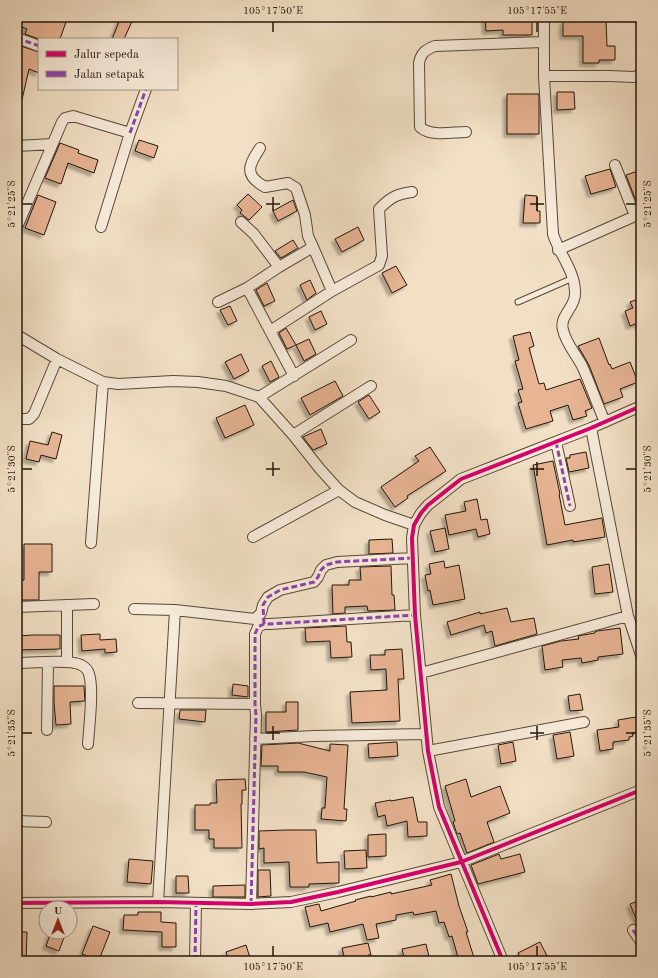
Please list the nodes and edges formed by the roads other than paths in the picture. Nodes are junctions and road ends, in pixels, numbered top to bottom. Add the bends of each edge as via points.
1 (544, 17) edge
2 (17, 38) edge
3 (544, 42) junction
4 (38, 46) edge
5 (641, 74) edge
6 (544, 76) junction
7 (146, 90) edge
8 (466, 132) dead end
9 (130, 133) junction
10 (52, 144) junction
11 (17, 146) edge
12 (260, 148) dead end
13 (615, 165) dead end
14 (412, 192) dead end
15 (241, 222) dead end
16 (17, 227) edge
17 (101, 227) dead end
18 (313, 247) junction
19 (558, 250) junction
20 (279, 267) junction
21 (573, 278) junction
22 (247, 288) junction
23 (332, 291) junction
24 (218, 302) dead end
25 (518, 302) dead end
26 (270, 331) junction
27 (17, 335) edge
28 (352, 340) dead end
29 (57, 359) junction
30 (294, 376) junction
31 (103, 382) junction
32 (371, 386) dead end
33 (259, 397) junction
34 (641, 406) edge
35 (17, 419) edge
36 (605, 422) junction
37 (591, 428) junction
38 (293, 435) junction
39 (556, 442) junction
40 (339, 490) junction
41 (570, 506) dead end
42 (414, 525) junction
43 (253, 537) dead end
44 (91, 543) dead end
45 (413, 558) junction
46 (94, 604) dead end
47 (67, 605) junction
48 (263, 605) junction
49 (17, 607) edge
50 (134, 609) dead end
51 (175, 610) junction
52 (415, 615) junction
53 (628, 616) junction
54 (264, 624) junction
55 (641, 655) edge
56 (48, 662) junction
57 (67, 662) junction
58 (17, 663) edge
59 (421, 673) junction
60 (138, 703) dead end
61 (170, 703) junction
62 (255, 704) junction
63 (584, 722) dead end
64 (47, 730) dead end
65 (426, 734) junction
66 (255, 739) junction
67 (88, 744) dead end
68 (428, 751) junction
69 (641, 790) edge
70 (17, 822) edge
71 (46, 822) dead end
72 (460, 862) junction
73 (158, 902) junction
74 (17, 903) edge
75 (196, 903) junction
76 (251, 904) junction
77 (633, 930) dead end
78 (641, 942) edge
79 (195, 961) edge
80 (503, 961) edge

1 - 3 street
2 - 4 street
3 - 6 street
3 - 8 street via 435,46 421,54 420,127 432,132
5 - 6 street via 634,77
6 - 19 street via 553,234
7 - 9 street
9 - 10 street via 68,116 64,118
9 - 17 street
10 - 11 street
10 - 16 street
12 - 18 street via 250,164 250,172 256,182 266,188 288,183 296,188
13 - 19 street via 635,216
14 - 23 street via 388,199 378,209 382,256 379,265
15 - 20 street via 254,234
18 - 20 street
18 - 23 street
19 - 21 street
20 - 22 street
21 - 25 lane
21 - 36 street via 574,300 564,317 562,328
22 - 24 street
22 - 26 street
23 - 26 street
26 - 30 street
27 - 29 street
28 - 30 street
29 - 31 street
29 - 35 street via 34,414 29,419
30 - 33 street
31 - 33 street via 198,382 226,386
31 - 44 street
32 - 38 street
33 - 38 street
34 - 36 street
36 - 37 street
37 - 39 street
37 - 53 street
38 - 40 street
39 - 41 street
39 - 42 street via 461,478 428,505
40 - 42 street via 355,502
40 - 43 street
42 - 45 street
45 - 48 street via 337,562 326,565 314,582 280,590 268,597
45 - 52 street
46 - 47 street
47 - 49 street
47 - 57 street
48 - 51 street via 262,613 255,619
48 - 54 street
50 - 51 street
51 - 61 street
52 - 54 street
52 - 59 street
53 - 55 street
53 - 59 street
54 - 62 street via 258,627 255,634
56 - 57 street
56 - 58 street
56 - 64 street
57 - 67 street via 80,664 90,675
59 - 65 street
60 - 61 street
61 - 62 street
61 - 73 street
62 - 66 street
63 - 68 street
65 - 66 street
65 - 68 street
66 - 76 street
68 - 72 street via 439,807
69 - 72 street
70 - 71 street
72 - 76 street via 291,902
72 - 80 street
73 - 74 street
73 - 75 street
75 - 76 street
75 - 79 street
77 - 78 street

